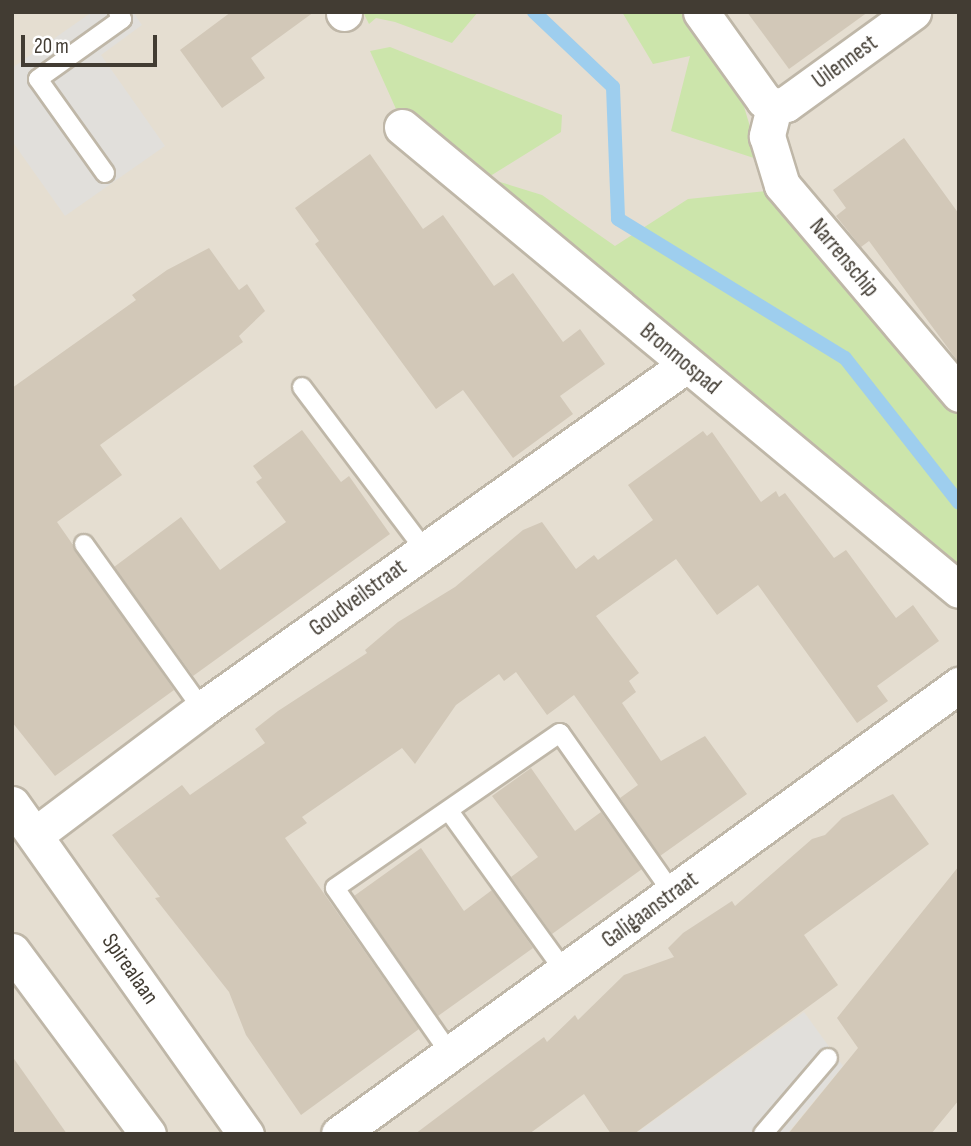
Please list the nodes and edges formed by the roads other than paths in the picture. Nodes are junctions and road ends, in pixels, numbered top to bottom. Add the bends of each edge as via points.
1 (118, 12) edge
2 (701, 12) edge
3 (913, 12) edge
4 (774, 107) junction
5 (402, 127) dead end
6 (105, 173) dead end
7 (686, 365) junction
8 (302, 387) dead end
9 (959, 394) edge
10 (85, 544) dead end
11 (425, 550) junction
12 (959, 590) edge
13 (959, 685) edge
14 (202, 709) junction
15 (12, 804) edge
16 (449, 811) junction
17 (34, 835) junction
18 (673, 894) junction
19 (12, 951) edge
20 (565, 972) junction
21 (451, 1055) junction
22 (828, 1058) dead end
23 (148, 1134) edge
24 (246, 1134) edge
25 (339, 1134) edge
26 (764, 1134) edge

1 - 6 lane via 122,19 37,79
2 - 4 street via 764,100
3 - 4 street, Uilennest via 786,104
4 - 9 street, Narrenschip via 767,136 782,185
5 - 7 street, Bronmospad
7 - 11 street, Goudveilstraat
7 - 12 street, Bronmospad
8 - 11 lane
10 - 14 lane
11 - 14 street, Goudveilstraat
13 - 18 street, Galigaanstraat
14 - 17 street, Goudveilstraat
15 - 17 street, Spirealaan
16 - 18 lane via 560,733
16 - 20 lane
16 - 21 lane via 335,888
17 - 24 street, Spirealaan
18 - 20 street, Galigaanstraat
19 - 23 street
20 - 21 street, Galigaanstraat
21 - 25 street, Galigaanstraat
22 - 26 lane

